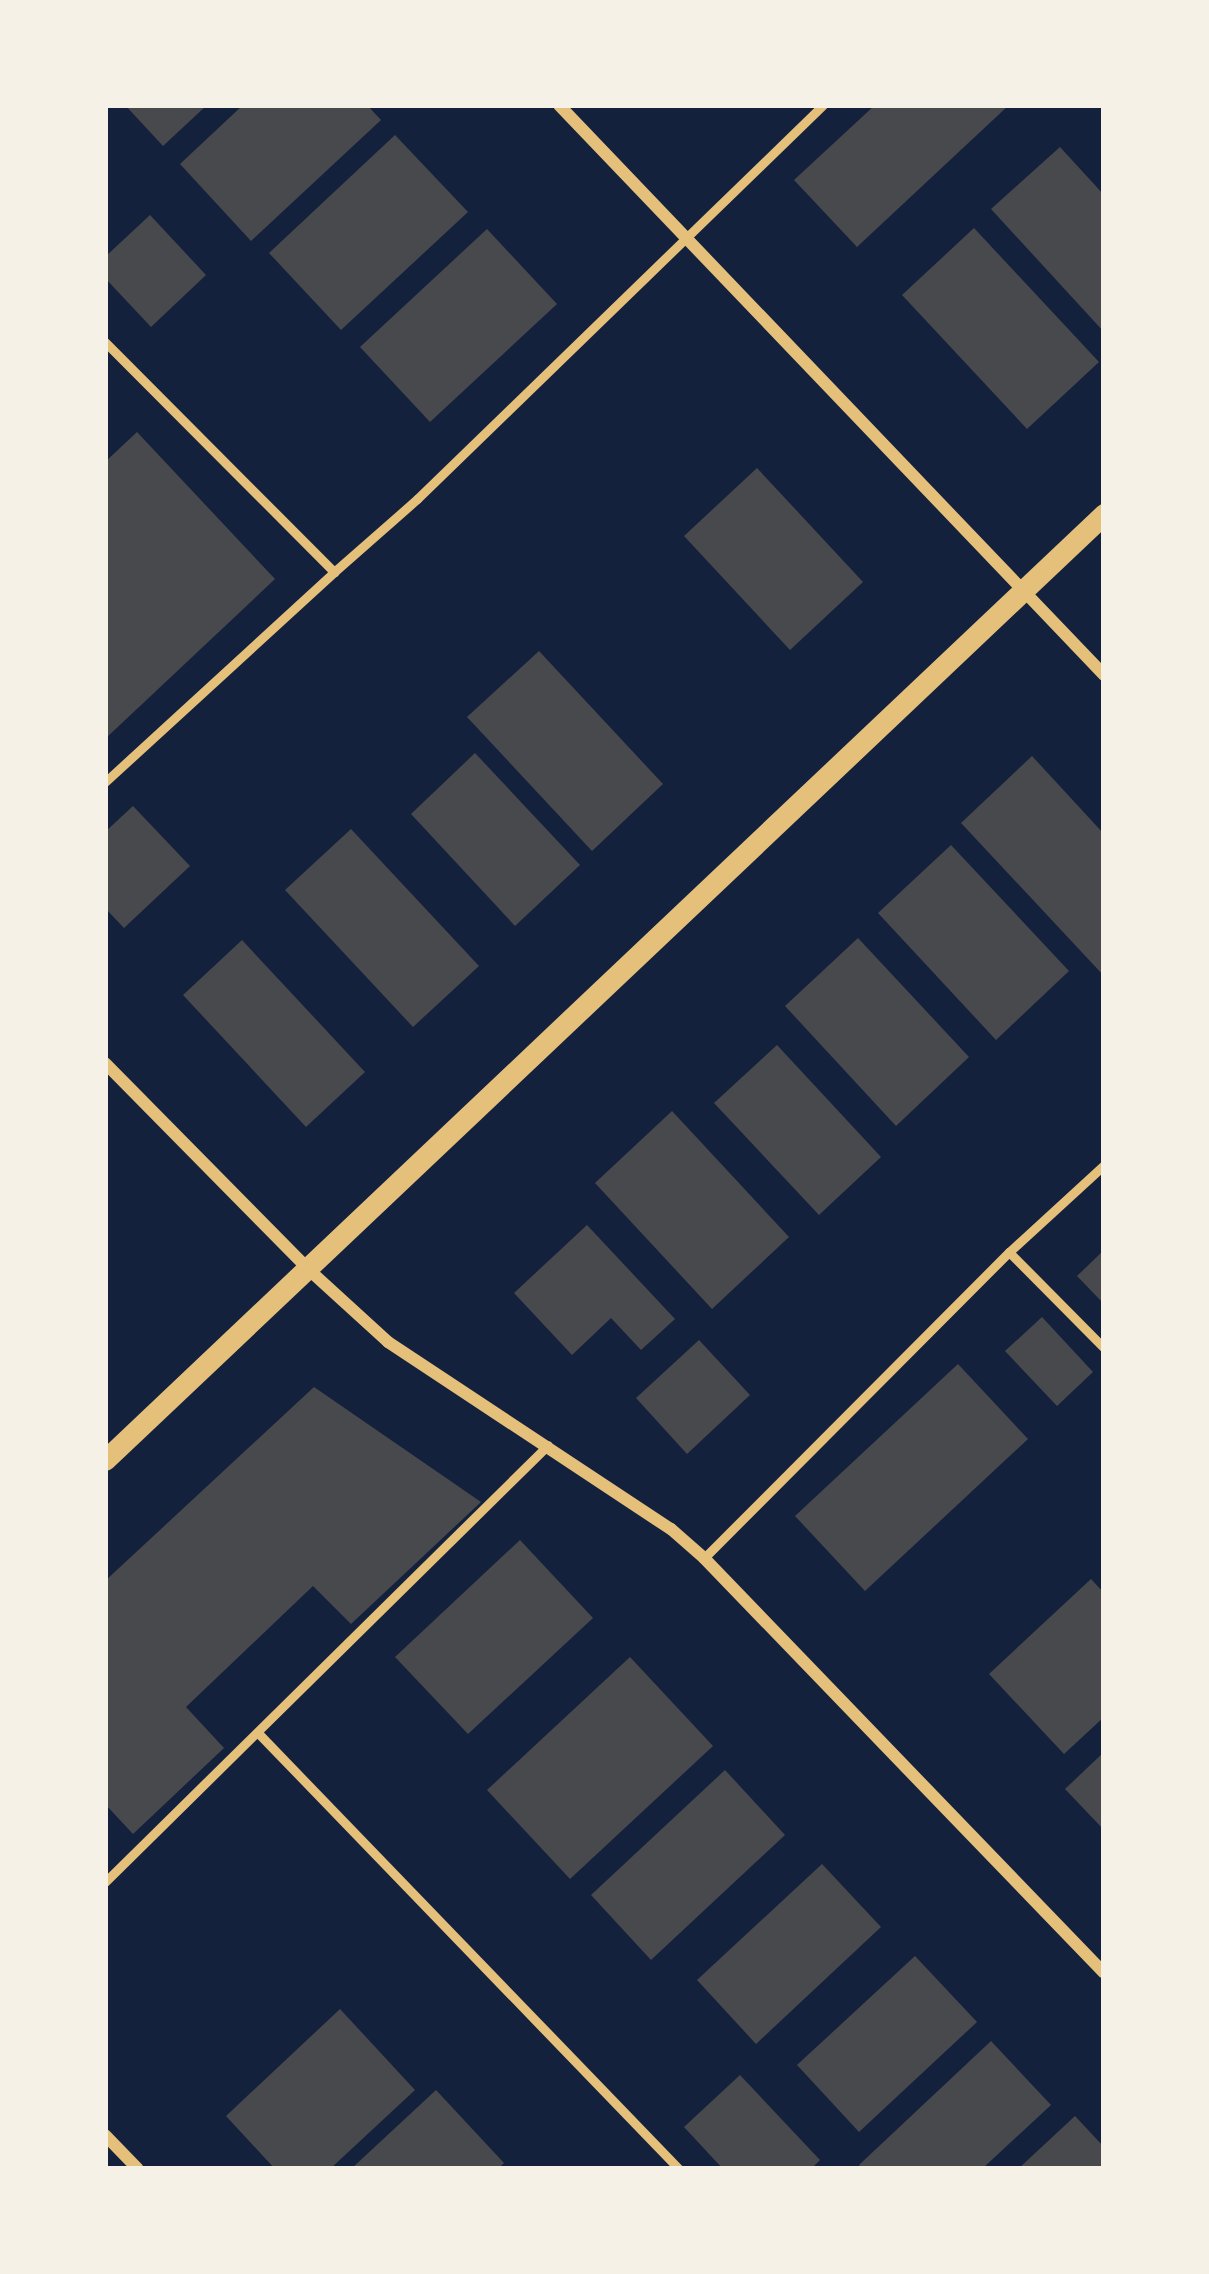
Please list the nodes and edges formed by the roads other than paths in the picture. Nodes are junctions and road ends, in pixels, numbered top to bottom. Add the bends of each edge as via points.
1 (559, 105) edge
2 (823, 105) edge
3 (685, 236) junction
4 (105, 342) edge
5 (1104, 514) edge
6 (334, 572) junction
7 (1023, 591) junction
8 (1104, 675) edge
9 (105, 782) edge
10 (105, 1063) edge
11 (1104, 1165) edge
12 (1010, 1252) junction
13 (307, 1268) junction
14 (1104, 1348) edge
15 (548, 1445) junction
16 (105, 1460) edge
17 (704, 1558) junction
18 (260, 1735) junction
19 (105, 1882) edge
20 (1104, 1973) edge
21 (105, 2135) edge
22 (138, 2169) edge
23 (680, 2169) edge

1 - 3 street
2 - 3 lane
3 - 6 lane
3 - 7 street
4 - 6 lane
5 - 7 street
6 - 9 lane
7 - 8 street
7 - 13 street
10 - 13 street
11 - 12 lane
12 - 14 lane
12 - 17 lane
13 - 15 street via 388,1342
13 - 16 street
15 - 17 street
15 - 18 lane
17 - 20 street
18 - 19 lane
18 - 23 lane
21 - 22 street

